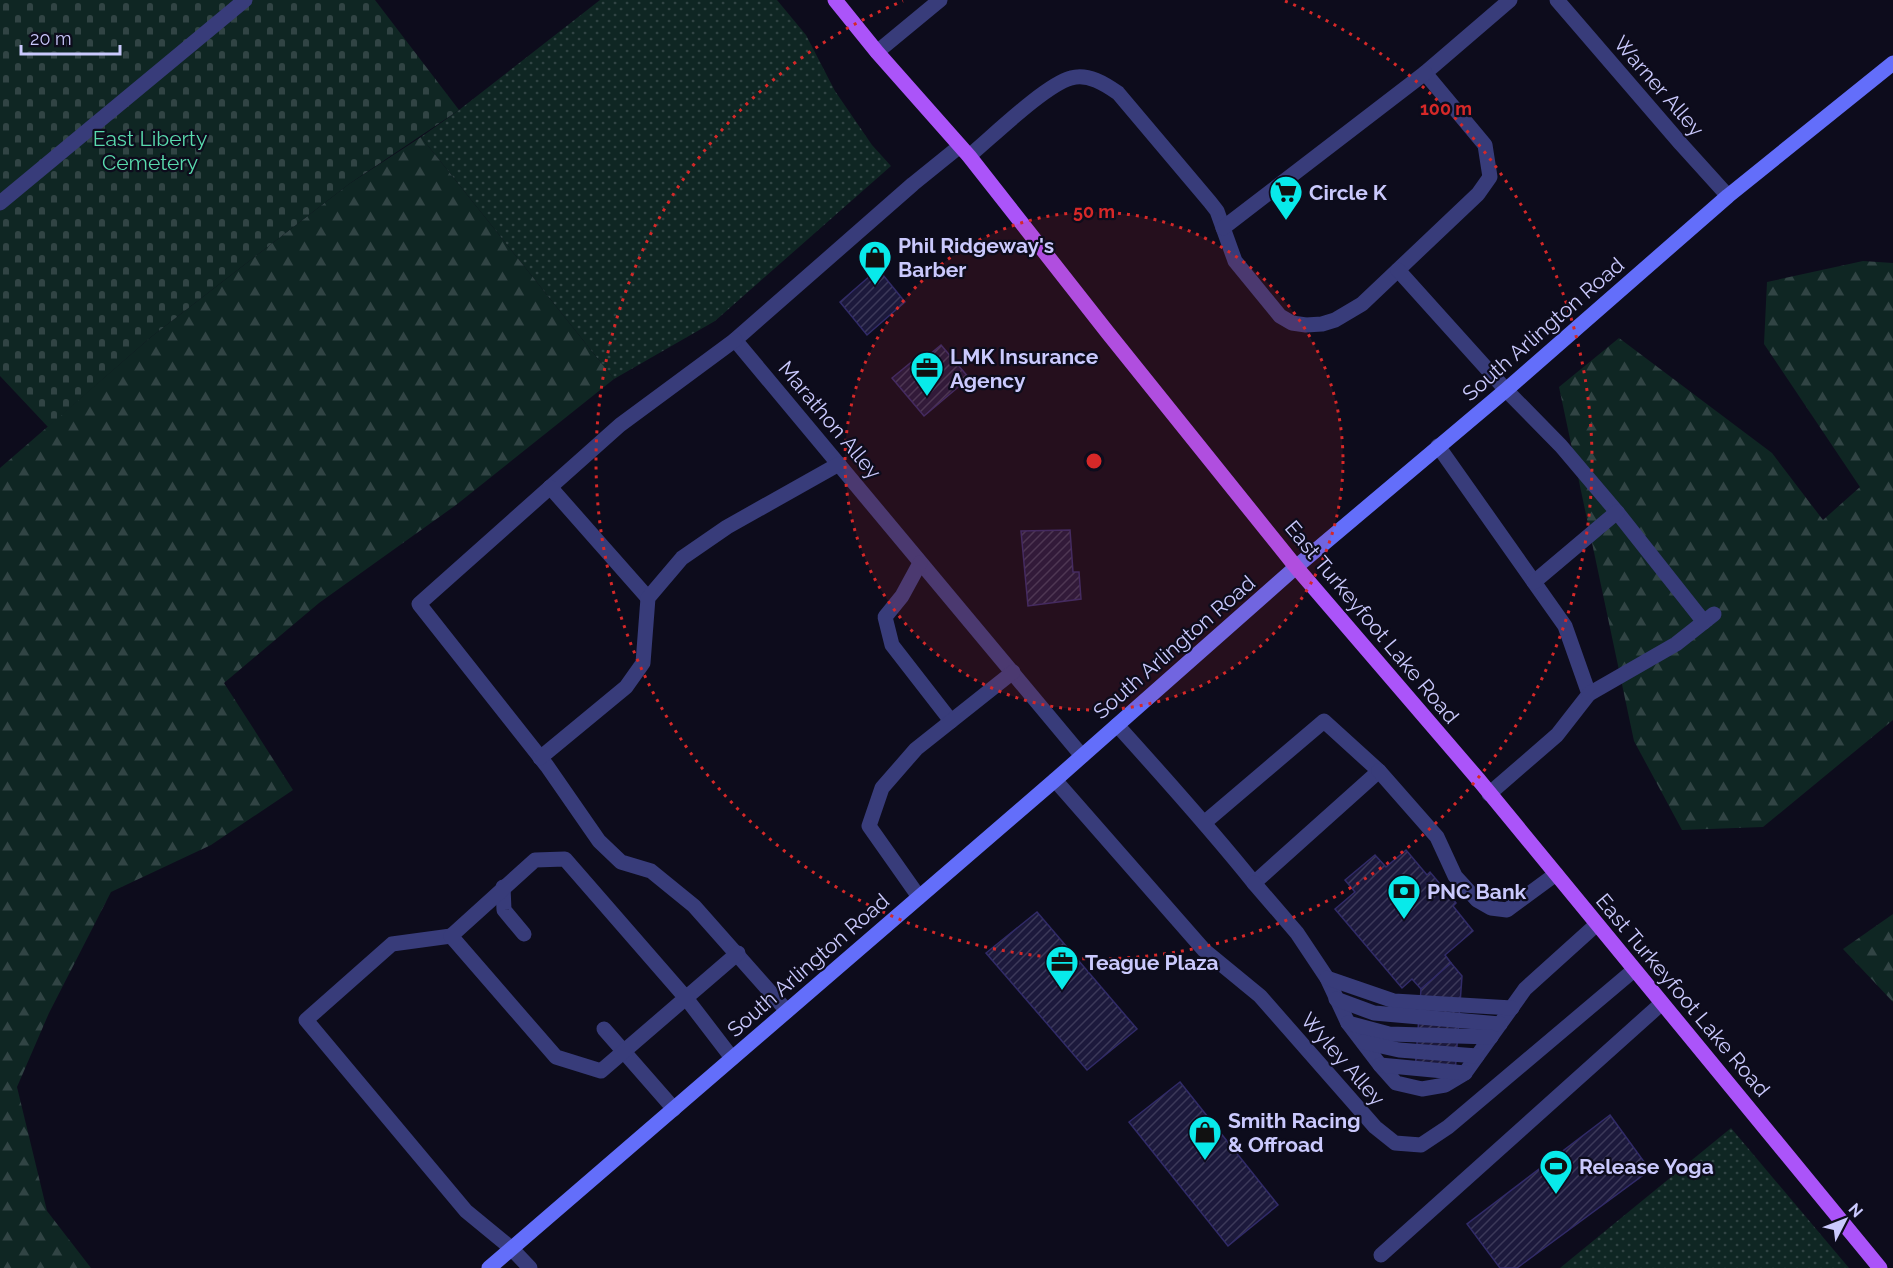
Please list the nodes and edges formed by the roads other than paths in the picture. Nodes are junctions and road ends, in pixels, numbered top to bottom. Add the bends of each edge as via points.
1 (245, 0) edge
2 (835, 0) edge
3 (940, 0) edge
4 (1510, 0) edge
5 (1560, 1) edge
6 (877, 52) junction
7 (1893, 63) edge
8 (1425, 73) junction
9 (964, 151) junction
10 (1728, 196) junction
11 (0, 203) edge
12 (1223, 228) junction
13 (1398, 270) junction
14 (735, 340) junction
15 (1506, 390) junction
16 (1438, 446) junction
17 (839, 464) junction
18 (550, 487) junction
19 (1617, 512) junction
20 (920, 563) junction
21 (1296, 567) junction
22 (1534, 582) junction
23 (648, 598) junction
24 (1013, 672) junction
25 (1589, 693) junction
26 (951, 721) junction
27 (1117, 725) junction
28 (1082, 756) junction
29 (540, 758) junction
30 (1379, 771) junction
31 (1055, 780) junction
32 (1489, 794) junction
33 (1204, 823) junction
34 (1556, 874) junction
35 (1254, 883) junction
36 (503, 887) junction
37 (919, 897) junction
38 (1597, 924) junction
39 (524, 934) dead end
40 (451, 936) junction
41 (738, 953) junction
42 (1634, 970) junction
43 (1327, 978) junction
44 (686, 998) junction
45 (1336, 999) junction
46 (1662, 1003) junction
47 (1512, 1008) junction
48 (787, 1011) junction
49 (1348, 1023) junction
50 (1500, 1024) junction
51 (604, 1029) dead end
52 (1491, 1037) junction
53 (1363, 1042) junction
54 (623, 1052) junction
55 (1477, 1056) junction
56 (732, 1058) junction
57 (674, 1108) junction
58 (511, 1248) junction
59 (1381, 1255) dead end
60 (489, 1268) edge
61 (530, 1268) edge
62 (1880, 1268) edge

1 - 11 lane
2 - 6 main road, East Turkeyfoot Lake Road
3 - 6 lane
4 - 8 lane
5 - 10 lane, Warner Alley
6 - 9 main road, East Turkeyfoot Lake Road
7 - 10 main road, South Arlington Road
8 - 12 lane
8 - 13 lane via 1485,145 1490,177 1478,194
9 - 12 lane via 1053,86 1073,77 1104,82 1118,93 1205,196
9 - 14 lane via 913,184
9 - 21 main road, East Turkeyfoot Lake Road
10 - 15 main road, South Arlington Road
12 - 13 lane via 1235,261 1280,316 1292,323 1322,324 1335,320 1362,304
13 - 15 lane
14 - 17 lane, Marathon Alley
14 - 18 lane via 620,425
15 - 16 main road, South Arlington Road
15 - 19 lane via 1562,446
16 - 21 main road, South Arlington Road
16 - 22 lane
17 - 20 lane, Marathon Alley
17 - 23 lane via 727,527 682,558
18 - 23 lane
18 - 29 lane via 419,604
19 - 22 lane
19 - 25 lane via 1709,618 1676,644
20 - 24 lane, Marathon Alley
20 - 26 lane via 885,617 892,645
21 - 27 main road, South Arlington Road
21 - 32 main road, East Turkeyfoot Lake Road
22 - 25 lane via 1565,626
23 - 29 lane via 643,663 626,687
24 - 26 lane
24 - 28 lane, Marathon Alley
25 - 32 lane via 1557,735
26 - 37 lane via 916,749 882,788 869,826
27 - 28 main road, South Arlington Road
27 - 33 lane
28 - 31 main road, South Arlington Road
29 - 41 lane via 599,841 621,862 651,871 694,906
30 - 33 lane via 1324,721
30 - 34 lane via 1437,837 1455,876 1477,900 1491,908 1507,910
30 - 35 lane
31 - 37 main road, South Arlington Road
31 - 42 lane, Wyley Alley via 1204,950 1260,996 1375,1127 1395,1143 1421,1145 1448,1127
32 - 34 main road, East Turkeyfoot Lake Road
33 - 35 lane
34 - 38 main road, East Turkeyfoot Lake Road
35 - 43 lane via 1297,933
36 - 39 lane via 504,910
36 - 40 lane
36 - 44 lane via 535,860 565,859
37 - 48 main road, South Arlington Road
38 - 42 main road, East Turkeyfoot Lake Road
38 - 47 lane via 1526,989
40 - 54 lane via 556,1057 601,1071
40 - 58 lane via 392,944 306,1020 466,1211
41 - 44 lane
41 - 48 lane
42 - 46 main road, East Turkeyfoot Lake Road
43 - 45 lane
43 - 47 lane via 1394,1001
44 - 54 lane
44 - 56 lane
45 - 49 lane
45 - 50 lane via 1374,1013
46 - 59 lane
46 - 62 main road, East Turkeyfoot Lake Road
47 - 50 lane
48 - 56 main road, South Arlington Road
49 - 52 lane via 1389,1034
49 - 53 lane
50 - 52 lane
51 - 54 lane
52 - 55 lane
53 - 55 lane via 1399,1050
53 - 55 lane via 1396,1083 1422,1089 1445,1085 1465,1073
54 - 57 lane
56 - 57 main road, South Arlington Road
57 - 58 main road, South Arlington Road
58 - 60 main road, South Arlington Road
58 - 61 lane

